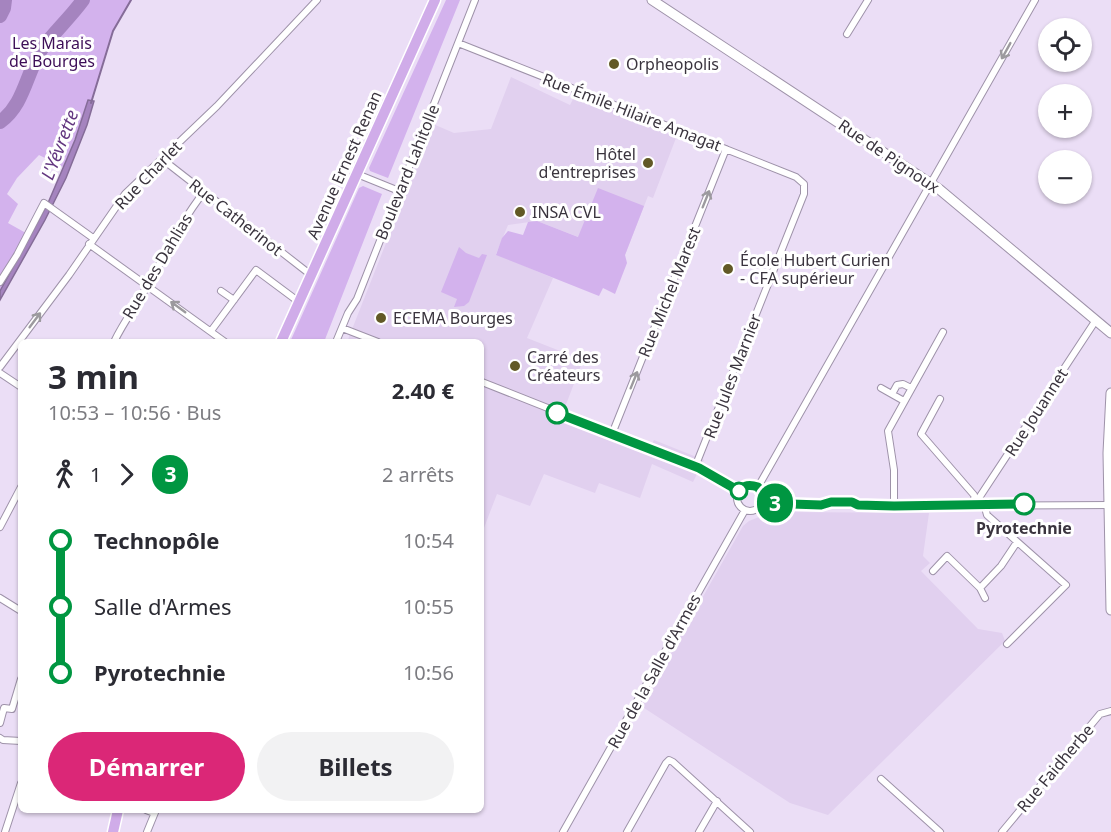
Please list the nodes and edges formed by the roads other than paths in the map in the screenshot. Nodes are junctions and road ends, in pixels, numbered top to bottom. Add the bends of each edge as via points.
1 (317, 0) edge
2 (435, 0) edge
3 (475, 0) edge
4 (652, 0) edge
5 (868, 0) edge
6 (1035, 0) edge
7 (847, 34) dead end
8 (458, 43) junction
9 (726, 149) junction
10 (162, 159) junction
11 (357, 174) junction
12 (931, 183) junction
13 (804, 184) joint
14 (399, 191) junction
15 (204, 192) junction
16 (93, 238) junction
17 (89, 244) junction
18 (311, 275) junction
19 (0, 282) edge
20 (148, 285) junction
21 (221, 291) dead end
22 (234, 300) junction
23 (299, 302) junction
24 (1096, 320) junction
25 (342, 328) junction
26 (211, 331) junction
27 (943, 333) dead end
28 (1111, 333) edge
29 (20, 339) edge
30 (115, 339) edge
31 (221, 339) edge
32 (282, 339) edge
33 (337, 339) edge
34 (370, 339) edge
35 (18, 342) edge
36 (0, 367) edge
37 (0, 373) edge
38 (484, 383) edge
39 (18, 385) edge
40 (881, 388) dead end
41 (911, 388) junction
42 (1111, 393) edge
43 (892, 394) junction
44 (940, 399) dead end
45 (904, 401) junction
46 (612, 434) junction
47 (696, 467) junction
48 (758, 487) junction
49 (739, 491) junction
50 (18, 493) edge
51 (14, 501) junction
52 (762, 503) junction
53 (18, 504) edge
54 (975, 504) junction
55 (984, 504) junction
56 (1110, 505) edge
57 (894, 506) junction
58 (745, 510) junction
59 (0, 527) edge
60 (1017, 542) junction
61 (933, 571) dead end
62 (980, 588) junction
63 (0, 598) edge
64 (986, 598) dead end
65 (18, 609) edge
66 (1111, 610) edge
67 (1007, 644) dead end
68 (18, 690) edge
69 (1111, 711) edge
70 (0, 723) edge
71 (0, 738) edge
72 (18, 741) edge
73 (881, 779) dead end
74 (18, 792) edge
75 (717, 801) junction
76 (117, 813) edge
77 (155, 813) edge
78 (5, 832) edge
79 (113, 832) edge
80 (147, 832) edge
81 (563, 832) edge
82 (627, 832) edge
83 (699, 832) edge
84 (750, 832) edge
85 (940, 832) edge
86 (1002, 832) edge

1 - 10 street, Rue Charlet
2 - 11 main road, Avenue Ernest Renan
3 - 8 street, Boulevard Lahitolle
4 - 12 main road, Rue de Pignoux
5 - 7 street
6 -> 12 street
8 - 9 street, Rue Émile Hilaire Amagat
8 - 14 street, Boulevard Lahitolle
9 - 13 street, Rue Émile Hilaire Amagat via 796,177
46 -> 9 street, Rue Michel Marest
10 - 15 street, Rue Catherinot
10 - 16 street, Rue Charlet via 125,194
11 - 14 street
11 - 18 main road, Avenue Ernest Renan
12 - 24 main road, Rue de Pignoux
12 - 48 street
13 - 47 street, Rue Jules Marnier via 804,194
14 - 25 street, Boulevard Lahitolle via 357,300
15 - 18 street, Rue Catherinot
15 - 20 street, Rue des Dahlias via 186,215
16 - 17 street, Rue Charlet
16 - 19 street via 48,205
17 - 20 street
29 -> 17 street, Rue Charlet
18 - 23 main road, Avenue Ernest Renan
26 -> 20 street
20 - 30 street, Rue des Dahlias
21 - 22 street
22 - 23 street via 256,270
22 - 26 street
23 - 32 main road, Avenue Ernest Renan
24 - 28 main road, Rue de Pignoux
24 - 54 street, Rue Jouannet
25 - 33 street, Boulevard Lahitolle
25 - 34 street
26 - 31 street
27 - 41 street
36 -> 35 street, Rue Charlet
37 - 39 street
38 - 46 street
40 - 43 street
41 - 43 street via 897,385
41 - 45 street
42 - 56 main road
43 - 45 street
44 - 54 street via 921,434 974,495
45 - 57 street via 888,431 894,466
46 - 47 street
47 - 49 street
48 - 49 street via 751,484
48 - 52 street via 764,497
49 - 58 street via 738,502
50 - 51 street
51 - 53 street
51 - 59 street
52 - 57 street via 852,502
52 - 58 street via 755,510
54 - 55 street
54 - 57 street
55 - 56 street
55 - 60 street via 987,515
56 - 66 main road
58 - 81 street, Rue de la Salle d'Armes
60 - 62 street
60 - 67 street via 1066,585
61 - 62 street via 947,556
62 - 64 street
63 - 65 street
68 - 70 street via 12,709 4,708
69 - 86 street, Rue Faidherbe via 1100,714
71 - 72 street
73 - 85 street
74 - 78 street
75 - 82 street via 669,760
75 - 83 street
75 - 84 street
76 - 79 main road
77 - 80 street

